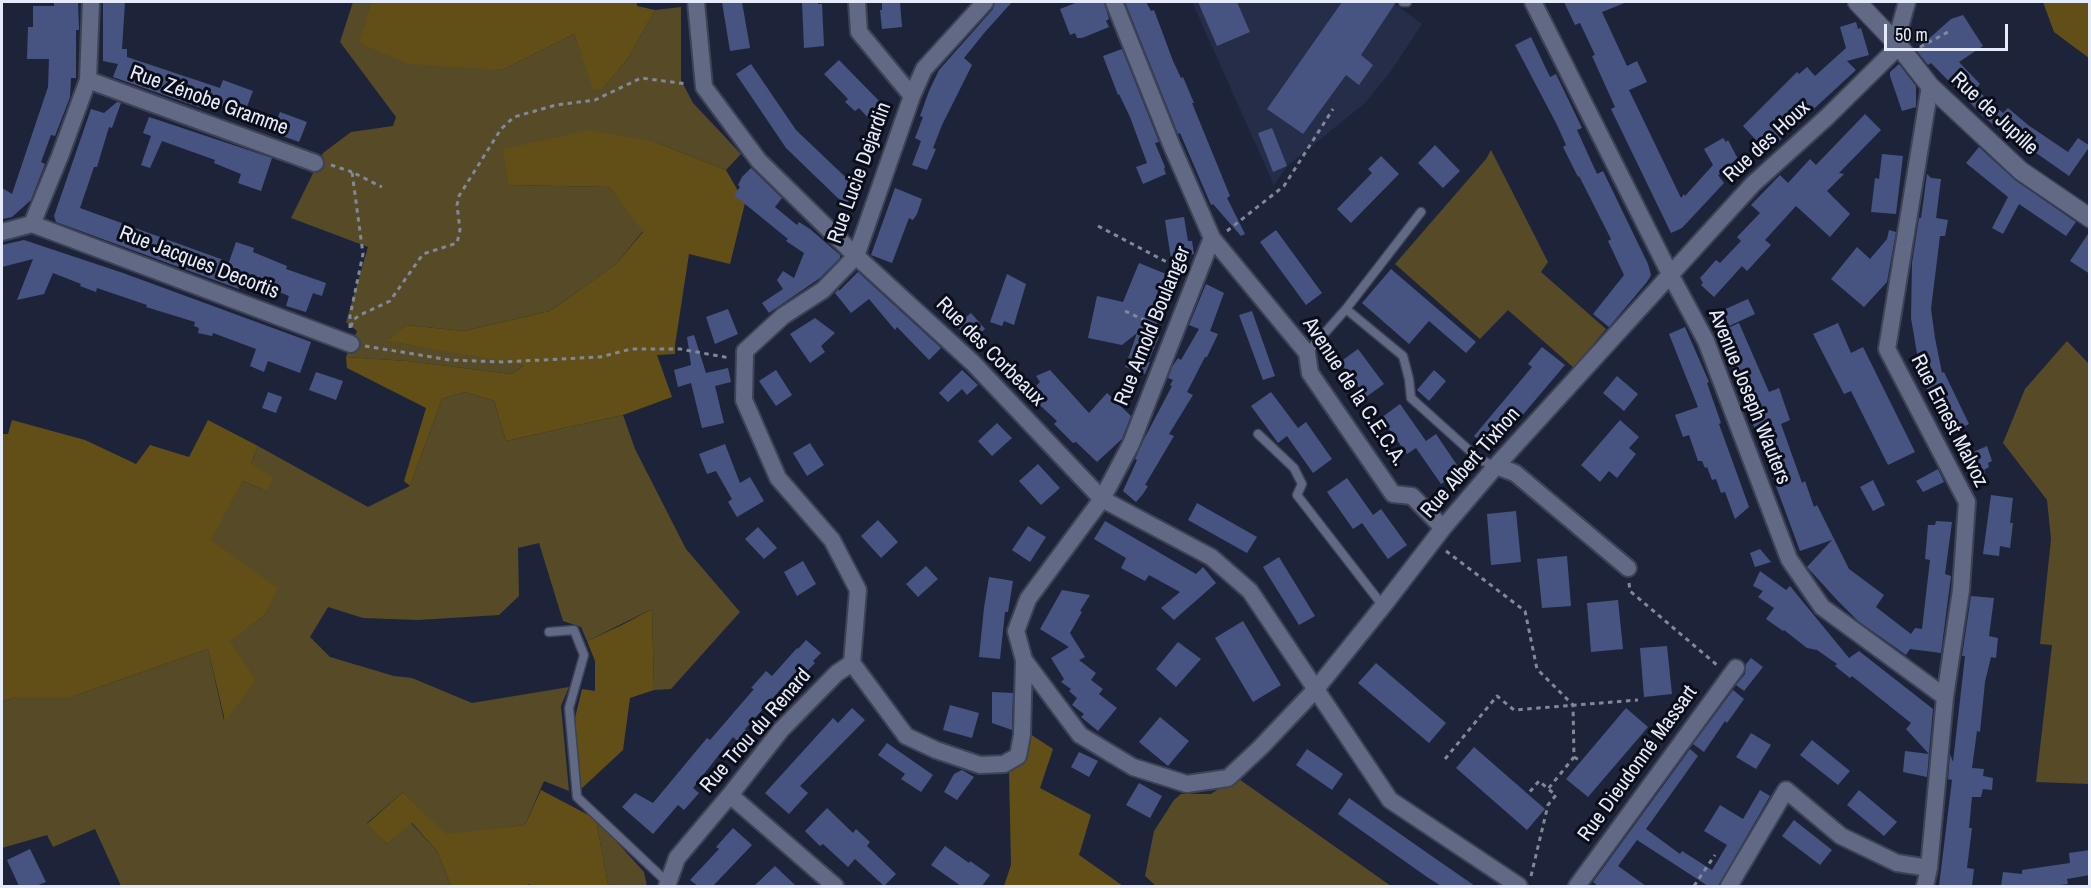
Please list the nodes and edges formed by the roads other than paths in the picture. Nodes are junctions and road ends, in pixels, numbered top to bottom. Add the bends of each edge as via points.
1 (92, 2) edge
2 (696, 2) edge
3 (857, 2) edge
4 (985, 2) edge
5 (1114, 2) edge
6 (1533, 2) edge
7 (1857, 2) edge
8 (1907, 2) edge
9 (1902, 50) junction
10 (88, 80) junction
11 (1930, 86) junction
12 (912, 96) junction
13 (315, 163) road end
14 (1421, 212) dead end
15 (2090, 218) edge
16 (32, 224) junction
17 (2, 232) edge
18 (1214, 240) junction
19 (856, 256) junction
20 (1670, 274) junction
21 (1346, 309) junction
22 (351, 344) road end
23 (1306, 352) junction
24 (1258, 434) dead end
25 (1496, 466) junction
26 (1102, 499) junction
27 (1438, 535) junction
28 (1628, 568) road end
29 (1383, 606) junction
30 (549, 632) dead end
31 (1024, 660) junction
32 (852, 663) junction
33 (1733, 672) road end
34 (1316, 689) junction
35 (1945, 697) junction
36 (730, 795) junction
37 (1929, 868) junction
38 (667, 884) edge
39 (835, 886) edge
40 (1519, 886) edge
41 (1577, 886) edge
42 (1729, 886) edge
43 (1925, 886) edge

1 - 10 street
2 - 19 street, Rue des Corbeaux via 704,87 759,161
3 - 12 street via 859,32
4 - 12 street, Rue Lucie Dejardin via 924,69
5 - 18 street, Rue Arnold Boulanger
6 - 20 street, Avenue Joseph Wauters
7 - 9 street, Rue de Jupille
8 - 9 street via 1900,27
9 - 11 street, Rue de Jupille
9 - 20 street, Rue des Houx via 1753,183
10 - 13 street, Rue Zénobe Gramme
10 - 16 street
11 - 15 street, Rue de Jupille via 2021,171
11 - 35 street, Rue Ernest Malvoz via 1887,349 1967,502 1961,590
12 - 19 street, Rue Lucie Dejardin
14 - 21 lane
16 - 17 street
16 - 22 street, Rue Jacques Decortis
18 - 23 street, Avenue de la C.E.C.A.
18 - 26 street, Rue Arnold Boulanger via 1131,444
19 - 26 street, Rue des Corbeaux via 973,363
19 - 32 street, Rue Lucie Dejardin via 823,290 783,316 745,351 744,360 744,400 778,478 832,540 858,590
20 - 25 street, Rue Albert Tixhon
20 - 35 street, Avenue Joseph Wauters via 1706,341 1789,559 1822,607
21 - 23 lane
21 - 25 lane via 1403,356 1411,398 1480,460
23 - 27 street, Avenue de la C.E.C.A. via 1310,373 1393,494 1412,496
24 - 29 lane via 1294,468 1302,484 1297,495
25 - 27 street, Rue Albert Tixhon
25 - 28 street via 1515,473
26 - 31 street via 1028,599 1016,631
26 - 34 street, Rue des Corbeaux via 1211,557 1250,591
27 - 29 street, Rue Albert Tixhon
29 - 34 street, Rue Albert Tixhon
30 - 38 lane via 574,630 584,655 569,708 577,798
31 - 32 street via 1018,756 1005,764 981,765 906,736
31 - 34 street, Rue Albert Tixhon via 1080,735 1133,768 1187,784 1228,778
32 - 36 street, Rue Trou du Renard via 837,673 781,730
33 - 41 street, Rue Dieudonné Massart
34 - 40 street, Rue des Corbeaux via 1390,800
35 - 37 street, Rue Ernest Malvoz
36 - 38 street, Rue Trou du Renard via 677,858
36 - 39 street
37 - 42 street via 1897,863 1841,836 1786,790
37 - 43 street, Rue Ernest Malvoz

